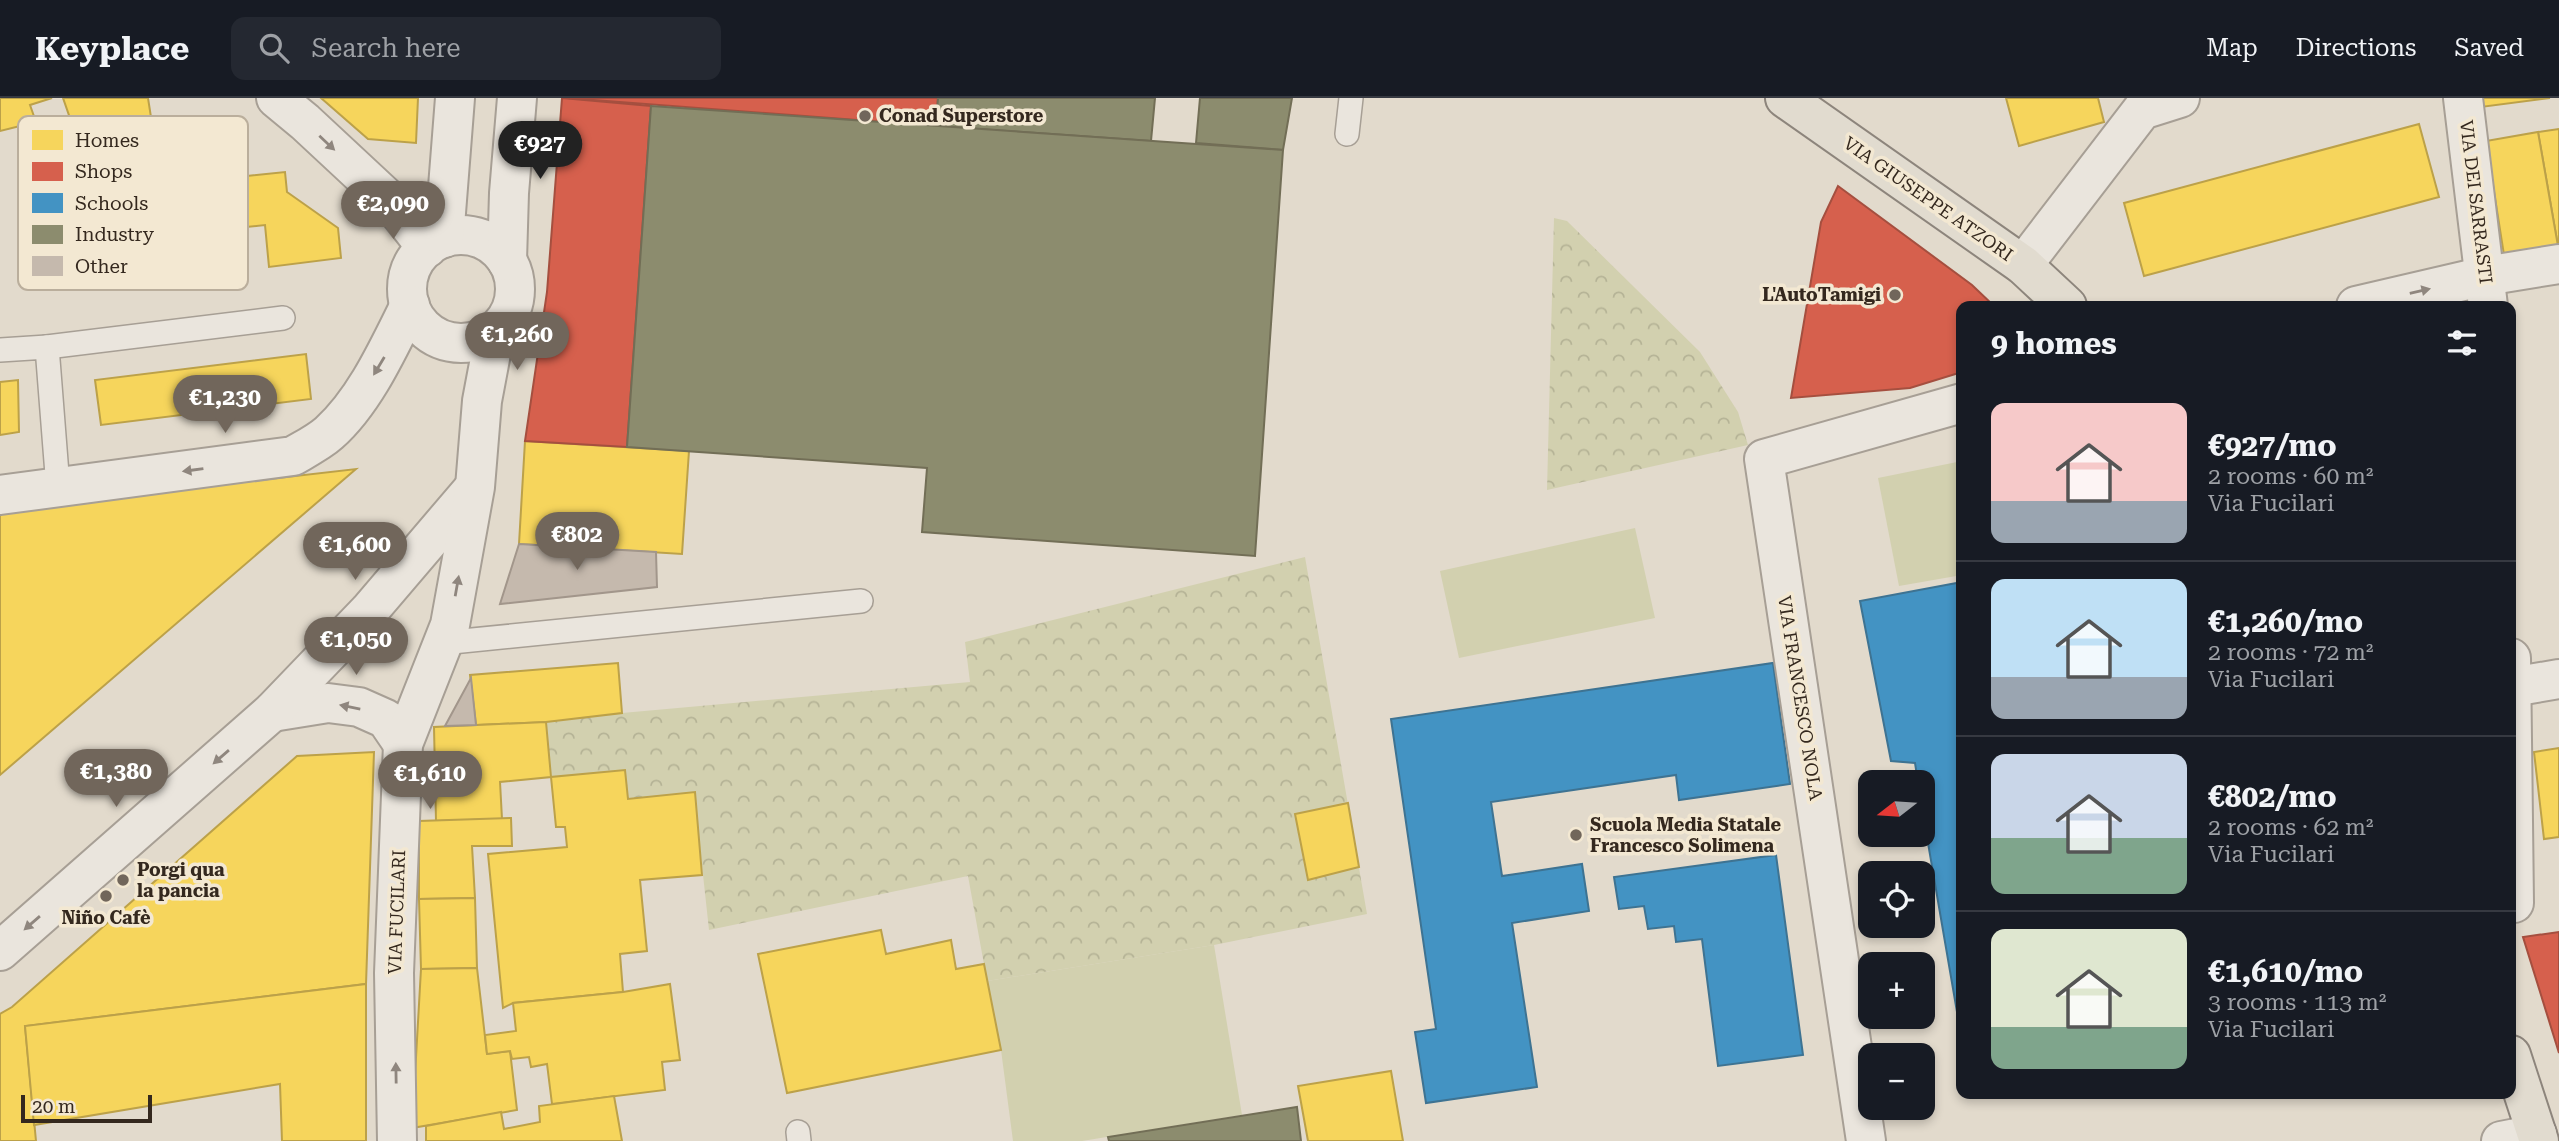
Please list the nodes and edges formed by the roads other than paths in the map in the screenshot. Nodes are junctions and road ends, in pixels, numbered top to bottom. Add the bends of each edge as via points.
1 (276, 98) edge
2 (456, 98) edge
3 (517, 98) edge
4 (1352, 98) edge
5 (1785, 98) edge
6 (2180, 98) edge
7 (2463, 98) edge
8 (2138, 104) edge
9 (1347, 134) dead end
10 (436, 243) junction
11 (507, 261) junction
12 (2559, 264) edge
13 (2023, 265) junction
14 (2487, 291) edge
15 (2062, 301) edge
16 (2400, 301) edge
17 (410, 305) junction
18 (284, 318) dead end
19 (495, 332) junction
20 (452, 342) junction
21 (47, 347) junction
22 (0, 350) edge
23 (482, 401) junction
24 (1956, 405) edge
25 (475, 487) junction
26 (58, 488) junction
27 (0, 495) edge
28 (861, 601) dead end
29 (442, 643) junction
30 (2516, 674) edge
31 (2559, 679) edge
32 (272, 712) junction
33 (403, 744) junction
34 (0, 951) edge
35 (2516, 1072) edge
36 (2535, 1138) edge
37 (397, 1141) edge
38 (1866, 1141) edge

1 -> 10 street
2 - 10 street
3 - 11 street, VIA FUCILARI
4 - 9 lane
5 - 13 main road, VIA GIUSEPPE ATZORI
6 - 8 street
7 - 14 street, VIA DEI SARRASTI
8 - 13 street
10 - 11 street via 462,235 480,239
10 - 17 street via 416,259 407,289
11 - 19 street, VIA FUCILARI via 516,291 509,314
12 - 14 street
13 - 15 main road, VIA GIUSEPPE ATZORI
16 -> 14 street
17 - 20 street via 426,329
17 -> 26 street via 381,364 352,406 330,433 293,456
18 - 21 lane
19 - 20 street via 481,340
19 - 23 street, VIA FUCILARI
20 - 23 street
21 - 22 lane
21 - 26 lane
23 - 25 street, VIA FUCILARI
24 - 38 street, VIA FRANCESCO NOLA via 1764,459
29 -> 25 street, VIA FUCILARI via 450,625
25 - 32 street via 369,611
26 - 27 street
28 - 29 lane
29 - 33 street, VIA FUCILARI
30 - 31 street
33 -> 32 street via 386,719 359,708 328,703
32 -> 34 street
37 -> 33 street, VIA FUCILARI via 394,973
35 - 36 main road

